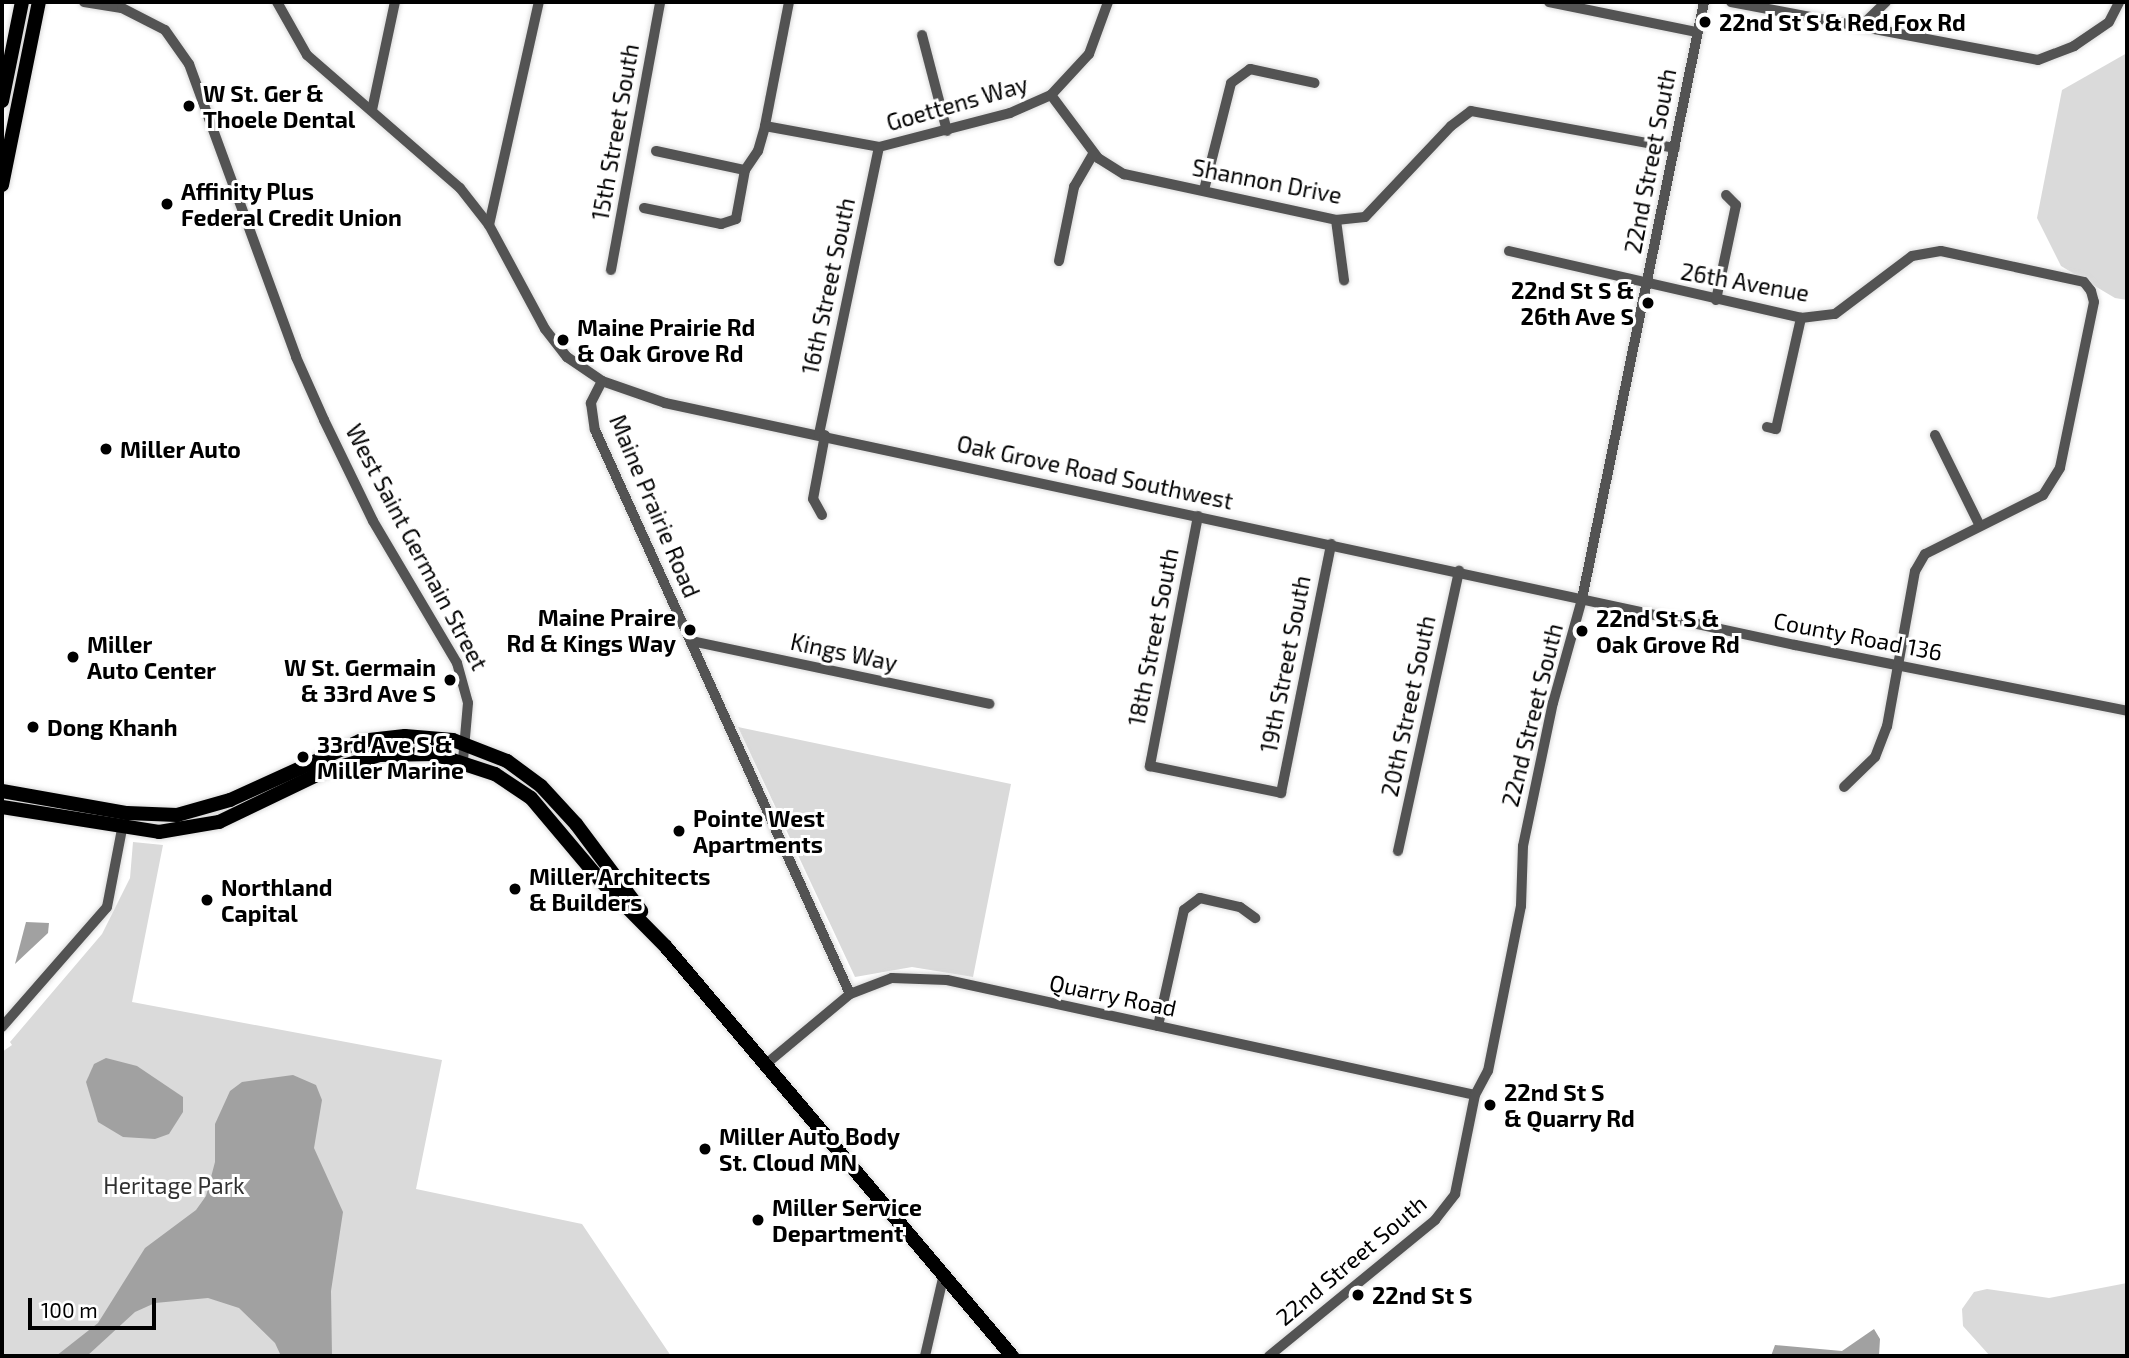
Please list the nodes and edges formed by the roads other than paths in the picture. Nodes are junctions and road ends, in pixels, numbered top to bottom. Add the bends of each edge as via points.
1 (22, 2) edge
2 (39, 2) edge
3 (83, 2) edge
4 (276, 2) edge
5 (395, 2) edge
6 (539, 2) edge
7 (660, 2) edge
8 (789, 2) edge
9 (1108, 2) edge
10 (1549, 2) edge
11 (1704, 2) edge
12 (1731, 2) edge
13 (1886, 2) edge
14 (2119, 2) edge
15 (1860, 27) junction
16 (1697, 32) junction
17 (922, 35) dead end
18 (1315, 83) dead end
19 (1051, 95) junction
20 (2, 101) edge
21 (372, 110) junction
22 (765, 126) junction
23 (947, 131) junction
24 (879, 147) junction
25 (1675, 148) junction
26 (656, 151) dead end
27 (1094, 153) junction
28 (745, 170) junction
29 (2, 185) edge
30 (1204, 190) junction
31 (1726, 195) dead end
32 (644, 208) dead end
33 (1336, 220) junction
34 (489, 225) junction
35 (1509, 251) dead end
36 (1059, 261) dead end
37 (611, 270) dead end
38 (1344, 280) dead end
39 (1647, 285) junction
40 (1716, 300) junction
41 (1801, 318) junction
42 (602, 381) junction
43 (1767, 427) dead end
44 (822, 435) junction
45 (1935, 435) dead end
46 (822, 515) dead end
47 (1198, 516) junction
48 (1979, 524) junction
49 (1331, 544) junction
50 (1459, 571) junction
51 (1582, 599) junction
52 (691, 641) junction
53 (1899, 665) junction
54 (989, 704) dead end
55 (2127, 711) edge
56 (466, 744) junction
57 (463, 760) junction
58 (1844, 787) dead end
59 (2, 790) edge
60 (1281, 793) joint
61 (2, 807) edge
62 (122, 829) junction
63 (1398, 851) dead end
64 (1255, 918) dead end
65 (666, 947) junction
66 (850, 994) junction
67 (1158, 1026) junction
68 (2, 1027) edge
69 (766, 1064) junction
70 (1475, 1096) junction
71 (944, 1274) junction
72 (925, 1356) edge
73 (1012, 1356) edge
74 (1269, 1356) edge

1 - 20 main road
2 - 29 main road
3 - 56 street, West Saint Germain Street via 122,8 165,30 188,64 324,420 373,521 457,663 468,703
4 - 21 street via 307,55
5 - 21 street
6 - 34 street
7 - 37 street, 15th Street South
8 - 22 street
9 - 19 street, Goettens Way via 1089,54
10 - 16 street
11 - 16 street, 22nd Street South
12 - 15 street
13 - 15 street
14 - 15 street via 2109,22 2074,46 2038,60
16 - 25 street, 22nd Street South
17 - 23 street
18 - 30 street via 1250,69 1231,83
19 - 23 street, Goettens Way via 1032,106
19 - 27 street, Shannon Drive
21 - 34 street via 460,188
22 - 24 street, Goettens Way
22 - 28 street via 758,151
23 - 24 street, Goettens Way
24 - 44 street, 16th Street South
25 - 33 street, Shannon Drive via 1471,111 1451,126 1365,217
25 - 39 street, 22nd Street South
26 - 28 street
27 - 30 street, Shannon Drive via 1124,174
27 - 36 street via 1074,187
28 - 32 street via 736,219 730,222
30 - 33 street, Shannon Drive
31 - 40 street via 1736,205
33 - 38 street
34 - 42 street via 545,328 567,357
35 - 39 street, 26th Avenue
39 - 40 street, 26th Avenue
39 - 51 street, 22nd Street South
40 - 41 street, 26th Avenue
41 - 43 street via 1776,429
41 - 48 street, 26th Avenue via 1835,314 1912,256 1941,251 2084,282 2094,302 2060,468 2043,495
42 - 44 street, Oak Grove Road Southwest via 665,403
42 - 52 street, Maine Prairie Road via 592,403 594,430
44 - 46 street, 16th Street South via 813,499
44 - 47 street, Oak Grove Road Southwest
45 - 48 street
47 - 49 street, Oak Grove Road Southwest
47 - 60 street, 18th Street South via 1150,766
48 - 53 street via 1925,554 1915,570
49 - 50 street, Oak Grove Road Southwest
49 - 60 street, 19th Street South
50 - 51 street, Oak Grove Road Southwest
50 - 63 street, 20th Street South
51 - 53 street, County Road 136
51 - 70 street, 22nd Street South via 1553,702 1523,846 1521,906 1488,1071
52 - 54 street, Kings Way
52 - 66 street, Maine Prairie Road
53 - 55 street, County Road 136
53 - 58 street via 1887,726 1875,757
56 - 57 street, West Saint Germain Street
56 - 59 main road via 417,736 369,739 323,754 218,804 166,816
56 - 65 main road via 517,767 563,808
57 - 62 main road via 425,753 371,756 323,772 219,822 159,832
57 - 65 main road via 508,780 531,798 600,880
61 - 62 main road
62 - 68 street via 107,906
64 - 67 street via 1240,907 1200,898 1184,910
65 - 69 main road
66 - 67 street, Quarry Road via 892,978 947,980
66 - 69 street, Quarry Road
67 - 70 street, Quarry Road
69 - 71 main road
70 - 74 street, 22nd Street South via 1455,1194 1435,1220
71 - 72 street
71 - 73 main road

